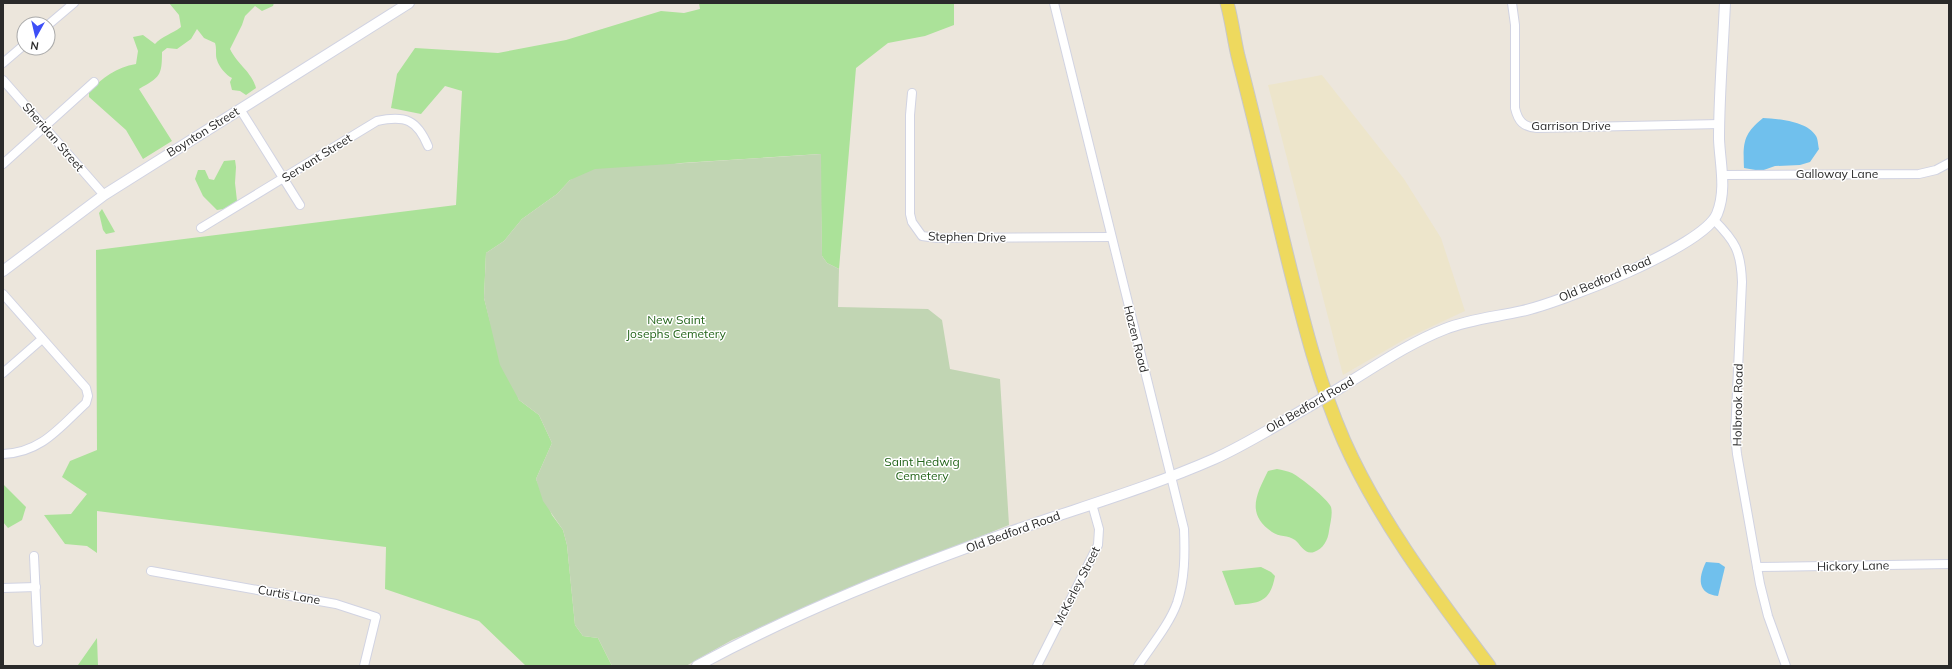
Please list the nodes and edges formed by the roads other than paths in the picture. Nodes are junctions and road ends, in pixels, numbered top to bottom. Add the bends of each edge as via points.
1 (74, 3) edge
2 (409, 3) edge
3 (1054, 3) edge
4 (1222, 3) edge
5 (1227, 3) edge
6 (1512, 3) edge
7 (1725, 3) edge
8 (56, 18) edge
9 (1233, 32) junction
10 (16, 52) edge
11 (3, 63) edge
12 (3, 80) edge
13 (94, 82) dead end
14 (912, 93) dead end
15 (240, 109) junction
16 (1720, 124) junction
17 (45, 128) junction
18 (428, 146) dead end
19 (1949, 162) edge
20 (3, 164) edge
21 (1722, 175) junction
22 (284, 178) junction
23 (104, 195) junction
24 (300, 205) dead end
25 (1714, 220) junction
26 (201, 228) dead end
27 (1111, 237) junction
28 (3, 271) edge
29 (3, 294) edge
30 (42, 339) junction
31 (3, 373) edge
32 (3, 454) edge
33 (1171, 476) junction
34 (1092, 504) junction
35 (34, 556) dead end
36 (1949, 564) edge
37 (1757, 567) junction
38 (151, 571) dead end
39 (3, 588) edge
40 (36, 588) junction
41 (38, 642) dead end
42 (364, 666) edge
43 (697, 666) edge
44 (1037, 666) edge
45 (1138, 666) edge
46 (1489, 666) edge
47 (1786, 666) edge

1 - 8 street
2 - 15 street, Boynton Street
3 - 27 street, Hazen Road
4 - 9 main road
5 - 9 main road
6 - 16 street, Garrison Drive via 1515,25 1515,108 1521,124 1537,128
7 - 16 street, Old Bedford Road
9 - 46 main road via 1308,340 1333,416 1358,470 1387,521
10 - 11 street
12 - 17 street, Sheridan Street
13 - 17 street
14 - 27 street, Stephen Drive via 910,214 912,222 922,236
15 - 22 street
15 - 23 street, Boynton Street
16 - 21 street, Old Bedford Road
17 - 20 street
17 - 23 street, Sheridan Street
18 - 22 street, Servant Street via 417,125 401,120 377,121
19 - 21 street, Galloway Lane via 1936,170 1919,174
21 - 25 street, Old Bedford Road via 1722,196
22 - 24 street
22 - 26 street, Servant Street
23 - 28 street, Boynton Street
25 - 33 street, Old Bedford Road, bridge via 1682,246 1545,305 1445,329 1229,452
25 - 37 street, Holbrook Road via 1734,243 1740,255 1742,268 1735,435
27 - 33 street, Hazen Road
29 - 30 street
30 - 31 street
30 - 32 street via 86,388 86,403 43,443 28,450
33 - 34 street, Old Bedford Road
33 - 45 street, Hazen Road via 1184,529 1186,554 1183,579 1177,604
34 - 43 street, Old Bedford Road via 1003,534 872,585 745,641
34 - 44 street, McKerley Street via 1100,529 1098,545
35 - 40 street
36 - 37 street, Hickory Lane
37 - 47 street, Holbrook Road via 1768,616
38 - 42 street, Curtis Lane via 336,604 376,617
39 - 40 street
40 - 41 street

